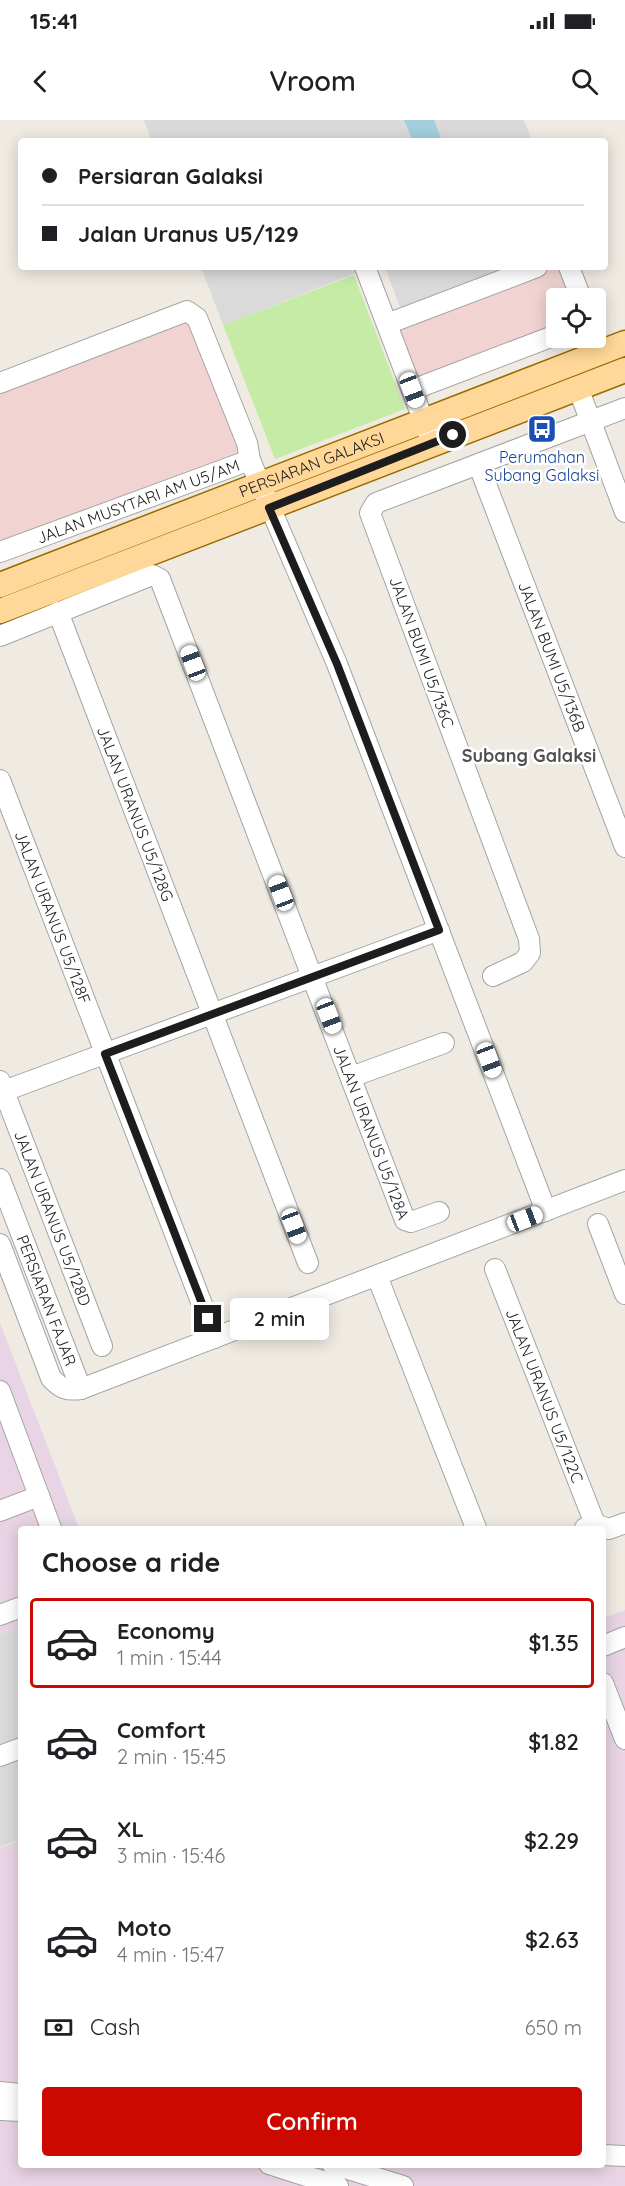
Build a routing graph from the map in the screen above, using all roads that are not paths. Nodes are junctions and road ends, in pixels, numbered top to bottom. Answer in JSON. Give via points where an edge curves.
{"nodes":[{"id":1,"x":365,"y":270,"type":"edge"},
{"id":2,"x":529,"y":270,"type":"edge"},
{"id":3,"x":571,"y":270,"type":"edge"},
{"id":4,"x":577,"y":288,"type":"edge"},
{"id":5,"x":387,"y":324,"type":"junction"},
{"id":6,"x":546,"y":339,"type":"edge"},
{"id":7,"x":625,"y":343,"type":"edge"},
{"id":8,"x":625,"y":370,"type":"edge"},
{"id":9,"x":0,"y":383,"type":"edge"},
{"id":10,"x":578,"y":388,"type":"junction"},
{"id":11,"x":412,"y":390,"type":"junction"},
{"id":12,"x":625,"y":408,"type":"edge"},
{"id":13,"x":424,"y":421,"type":"junction"},
{"id":14,"x":591,"y":422,"type":"junction"},
{"id":15,"x":432,"y":443,"type":"junction"},
{"id":16,"x":250,"y":460,"type":"junction"},
{"id":17,"x":479,"y":466,"type":"junction"},
{"id":18,"x":265,"y":497,"type":"junction"},
{"id":19,"x":625,"y":512,"type":"edge"},
{"id":20,"x":0,"y":552,"type":"edge"},
{"id":21,"x":0,"y":585,"type":"edge"},
{"id":22,"x":0,"y":610,"type":"edge"},
{"id":23,"x":58,"y":612,"type":"junction"},
{"id":24,"x":0,"y":636,"type":"edge"},
{"id":25,"x":0,"y":780,"type":"edge"},
{"id":26,"x":625,"y":846,"type":"edge"},
{"id":27,"x":439,"y":930,"type":"junction"},
{"id":28,"x":314,"y":976,"type":"junction"},
{"id":29,"x":493,"y":976,"type":"dead end"},
{"id":30,"x":212,"y":1014,"type":"junction"},
{"id":31,"x":444,"y":1043,"type":"dead end"},
{"id":32,"x":105,"y":1054,"type":"junction"},
{"id":33,"x":351,"y":1077,"type":"junction"},
{"id":34,"x":2,"y":1086,"type":"edge"},
{"id":35,"x":0,"y":1179,"type":"edge"},
{"id":36,"x":625,"y":1180,"type":"edge"},
{"id":37,"x":0,"y":1199,"type":"edge"},
{"id":38,"x":546,"y":1211,"type":"junction"},
{"id":39,"x":439,"y":1212,"type":"dead end"},
{"id":40,"x":598,"y":1224,"type":"dead end"},
{"id":41,"x":0,"y":1244,"type":"edge"},
{"id":42,"x":31,"y":1258,"type":"junction"},
{"id":43,"x":309,"y":1263,"type":"dead end"},
{"id":44,"x":495,"y":1269,"type":"dead end"},
{"id":45,"x":378,"y":1276,"type":"junction"},
{"id":46,"x":625,"y":1294,"type":"edge"},
{"id":47,"x":215,"y":1338,"type":"junction"},
{"id":48,"x":102,"y":1346,"type":"dead end"},
{"id":49,"x":81,"y":1389,"type":"junction"},
{"id":50,"x":0,"y":1391,"type":"edge"},
{"id":51,"x":39,"y":1496,"type":"junction"},
{"id":52,"x":0,"y":1510,"type":"edge"},
{"id":53,"x":625,"y":1523,"type":"edge"},
{"id":54,"x":50,"y":1526,"type":"edge"},
{"id":55,"x":475,"y":1526,"type":"edge"},
{"id":56,"x":588,"y":1526,"type":"edge"},
{"id":57,"x":606,"y":1529,"type":"edge"},
{"id":58,"x":18,"y":1608,"type":"edge"},
{"id":59,"x":0,"y":1615,"type":"edge"},
{"id":60,"x":625,"y":1637,"type":"edge"},
{"id":61,"x":606,"y":1645,"type":"edge"},
{"id":62,"x":606,"y":1691,"type":"edge"},
{"id":63,"x":625,"y":1739,"type":"edge"},
{"id":64,"x":18,"y":1749,"type":"edge"},
{"id":65,"x":0,"y":1756,"type":"edge"},
{"id":66,"x":0,"y":2092,"type":"edge"},
{"id":67,"x":18,"y":2094,"type":"edge"},
{"id":68,"x":0,"y":2110,"type":"edge"},
{"id":69,"x":18,"y":2110,"type":"edge"},
{"id":70,"x":606,"y":2155,"type":"edge"},
{"id":71,"x":625,"y":2156,"type":"edge"},
{"id":72,"x":281,"y":2168,"type":"edge"},
{"id":73,"x":345,"y":2168,"type":"edge"},
{"id":74,"x":338,"y":2186,"type":"edge"},
{"id":75,"x":403,"y":2186,"type":"edge"}],
"edges":[{"from":1,"to":5,"type":"street"},
{"from":2,"to":5,"type":"street"},
{"from":3,"to":4,"type":"street"},
{"from":5,"to":11,"type":"street"},
{"from":6,"to":11,"type":"street"},
{"from":7,"to":13,"type":"main road","name":"PERSIARAN GALAKSI"},
{"from":8,"to":10,"type":"main road","name":"PERSIARAN GALAKSI"},
{"from":9,"to":16,"type":"street","via":[[187,311],[197,318],[247,443]]},
{"from":10,"to":14,"type":"street"},
{"from":10,"to":15,"type":"main road","name":"PERSIARAN GALAKSI"},
{"from":11,"to":13,"type":"street"},
{"from":12,"to":14,"type":"street"},
{"from":13,"to":15,"type":"street"},
{"from":13,"to":18,"type":"main road","name":"PERSIARAN GALAKSI"},
{"from":14,"to":17,"type":"street"},
{"from":14,"to":19,"type":"street"},
{"from":15,"to":18,"type":"main road","name":"PERSIARAN GALAKSI"},
{"from":16,"to":18,"type":"street","name":"JALAN MUSYTARI AM U5/AM"},
{"from":16,"to":20,"type":"street","name":"JALAN MUSYTARI AM U5/AM"},
{"from":17,"to":26,"type":"street","name":"JALAN BUMI U5/136B"},
{"from":17,"to":29,"type":"street","name":"JALAN BUMI U5/136C","via":[[376,503],[370,513],[529,939],[530,953],[523,962]]},
{"from":18,"to":21,"type":"main road","name":"PERSIARAN GALAKSI"},
{"from":18,"to":22,"type":"main road","name":"PERSIARAN GALAKSI"},
{"from":18,"to":27,"type":"street","name":"JALAN MUSYTARI AM U5/AM","via":[[337,664]]},
{"from":23,"to":24,"type":"street"},
{"from":23,"to":28,"type":"street","name":"JALAN URANUS U5/128A","via":[[152,575],[160,579]]},
{"from":23,"to":30,"type":"street","name":"JALAN URANUS U5/128G"},
{"from":25,"to":32,"type":"street","name":"JALAN URANUS U5/128F"},
{"from":27,"to":28,"type":"street"},
{"from":27,"to":38,"type":"street","name":"JALAN MUSYTARI AM U5/AM"},
{"from":28,"to":30,"type":"street"},
{"from":28,"to":33,"type":"street","name":"JALAN URANUS U5/128A"},
{"from":30,"to":32,"type":"street"},
{"from":30,"to":43,"type":"street","name":"JALAN URANUS U5/128G"},
{"from":31,"to":33,"type":"street"},
{"from":32,"to":34,"type":"street"},
{"from":32,"to":47,"type":"street","name":"JALAN URANUS U5/128F"},
{"from":33,"to":39,"type":"street","name":"JALAN URANUS U5/128A","via":[[405,1220],[411,1222]]},
{"from":34,"to":48,"type":"street","name":"JALAN URANUS U5/128D"},
{"from":35,"to":42,"type":"street","name":"PERSIARAN FAJAR"},
{"from":36,"to":38,"type":"street"},
{"from":37,"to":42,"type":"street"},
{"from":38,"to":45,"type":"street"},
{"from":40,"to":46,"type":"street"},
{"from":41,"to":49,"type":"street","name":"PERSIARAN FAJAR","via":[[51,1378],[68,1391]]},
{"from":42,"to":49,"type":"street","name":"PERSIARAN FAJAR"},
{"from":44,"to":56,"type":"street","name":"JALAN URANUS U5/122C"},
{"from":45,"to":47,"type":"street"},
{"from":45,"to":55,"type":"street"},
{"from":47,"to":49,"type":"street"},
{"from":50,"to":51,"type":"street"},
{"from":51,"to":52,"type":"street"},
{"from":51,"to":54,"type":"street"},
{"from":53,"to":57,"type":"street"},
{"from":58,"to":59,"type":"street"},
{"from":60,"to":61,"type":"street"},
{"from":62,"to":63,"type":"street"},
{"from":64,"to":65,"type":"street"},
{"from":66,"to":67,"type":"street"},
{"from":68,"to":69,"type":"street"},
{"from":70,"to":71,"type":"street"},
{"from":72,"to":74,"type":"street"},
{"from":73,"to":75,"type":"street"}]}
